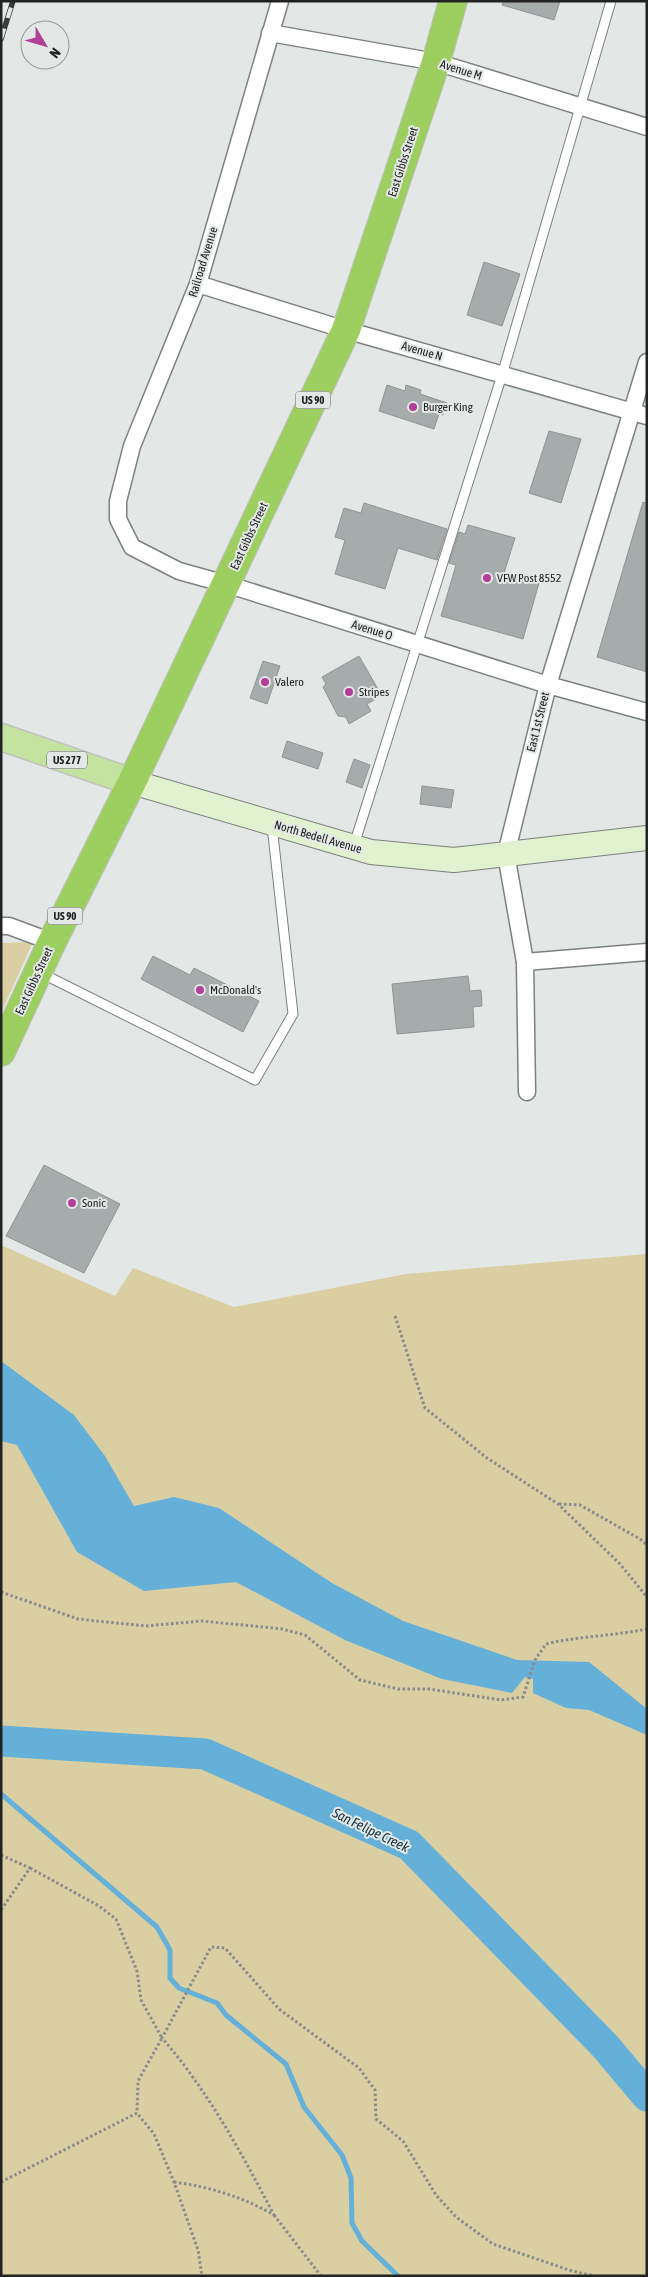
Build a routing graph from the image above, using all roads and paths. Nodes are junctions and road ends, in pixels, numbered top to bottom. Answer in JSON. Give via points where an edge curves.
{"nodes":[{"id":1,"x":280,"y":1,"type":"edge"},
{"id":2,"x":453,"y":1,"type":"edge"},
{"id":3,"x":611,"y":1,"type":"edge"},
{"id":4,"x":270,"y":32,"type":"junction"},
{"id":5,"x":436,"y":62,"type":"junction"},
{"id":6,"x":580,"y":106,"type":"junction"},
{"id":7,"x":647,"y":127,"type":"edge"},
{"id":8,"x":198,"y":284,"type":"junction"},
{"id":9,"x":346,"y":330,"type":"junction"},
{"id":10,"x":647,"y":362,"type":"edge"},
{"id":11,"x":502,"y":375,"type":"junction"},
{"id":12,"x":639,"y":414,"type":"edge"},
{"id":13,"x":118,"y":519,"type":"joint"},
{"id":14,"x":226,"y":584,"type":"junction"},
{"id":15,"x":417,"y":644,"type":"junction"},
{"id":16,"x":548,"y":685,"type":"junction"},
{"id":17,"x":647,"y":712,"type":"edge"},
{"id":18,"x":1,"y":737,"type":"edge"},
{"id":19,"x":132,"y":782,"type":"junction"},
{"id":20,"x":271,"y":823,"type":"junction"},
{"id":21,"x":647,"y":838,"type":"edge"},
{"id":22,"x":353,"y":847,"type":"junction"},
{"id":23,"x":506,"y":854,"type":"junction"},
{"id":24,"x":1,"y":926,"type":"edge"},
{"id":25,"x":52,"y":942,"type":"junction"},
{"id":26,"x":647,"y":952,"type":"edge"},
{"id":27,"x":524,"y":962,"type":"junction"},
{"id":28,"x":39,"y":972,"type":"junction"},
{"id":29,"x":1,"y":1052,"type":"edge"},
{"id":30,"x":527,"y":1092,"type":"dead end"},
{"id":31,"x":395,"y":1316,"type":"dead end"},
{"id":32,"x":558,"y":1504,"type":"junction"},
{"id":33,"x":647,"y":1545,"type":"edge"},
{"id":34,"x":1,"y":1592,"type":"edge"},
{"id":35,"x":647,"y":1597,"type":"edge"},
{"id":36,"x":647,"y":1629,"type":"edge"},
{"id":37,"x":1,"y":1855,"type":"edge"},
{"id":38,"x":30,"y":1868,"type":"junction"},
{"id":39,"x":1,"y":1910,"type":"edge"},
{"id":40,"x":162,"y":2038,"type":"junction"},
{"id":41,"x":137,"y":2113,"type":"junction"},
{"id":42,"x":1,"y":2182,"type":"edge"},
{"id":43,"x":174,"y":2182,"type":"junction"},
{"id":44,"x":274,"y":2215,"type":"junction"},
{"id":45,"x":202,"y":2276,"type":"edge"},
{"id":46,"x":321,"y":2276,"type":"edge"},
{"id":47,"x":594,"y":2276,"type":"edge"}],
"edges":[{"from":1,"to":4,"type":"street","name":"Railroad Avenue"},
{"from":2,"to":5,"type":"highway","name":"East Gibbs Street","number":"US 90"},
{"from":3,"to":6,"type":"lane"},
{"from":4,"to":5,"type":"street","name":"Avenue M"},
{"from":4,"to":8,"type":"street","name":"Railroad Avenue"},
{"from":5,"to":6,"type":"street","name":"Avenue M"},
{"from":5,"to":9,"type":"highway","name":"East Gibbs Street","number":"US 90"},
{"from":6,"to":7,"type":"street","name":"Avenue M"},
{"from":6,"to":11,"type":"lane"},
{"from":8,"to":9,"type":"street","name":"Avenue N"},
{"from":8,"to":13,"type":"street","name":"Railroad Avenue","via":[[132,446],[122,481]]},
{"from":9,"to":11,"type":"street","name":"Avenue N"},
{"from":9,"to":14,"type":"highway","name":"East Gibbs Street","number":"US 90"},
{"from":10,"to":12,"type":"street","name":"East 1st Street"},
{"from":11,"to":12,"type":"street","name":"Avenue N"},
{"from":11,"to":15,"type":"lane"},
{"from":12,"to":16,"type":"street","name":"East 1st Street"},
{"from":13,"to":14,"type":"street","name":"Avenue O","via":[[132,547],[179,571]]},
{"from":14,"to":15,"type":"street","name":"Avenue O"},
{"from":14,"to":19,"type":"highway","name":"East Gibbs Street","number":"US 90"},
{"from":15,"to":16,"type":"street","name":"Avenue O"},
{"from":15,"to":22,"type":"lane"},
{"from":16,"to":17,"type":"street","name":"Avenue O"},
{"from":16,"to":23,"type":"street","name":"East 1st Street"},
{"from":18,"to":19,"type":"main road","name":"North Bedell Avenue","number":"US 277"},
{"from":19,"to":20,"type":"main road","name":"North Bedell Avenue"},
{"from":19,"to":25,"type":"highway","name":"East Gibbs Street","number":"US 90"},
{"from":20,"to":22,"type":"main road","name":"North Bedell Avenue"},
{"from":20,"to":28,"type":"lane","via":[[293,1014],[255,1080]]},
{"from":21,"to":23,"type":"main road","name":"North Bedell Avenue"},
{"from":22,"to":23,"type":"main road","name":"North Bedell Avenue","via":[[371,852],[454,860]]},
{"from":23,"to":27,"type":"street","name":"East 1st Street"},
{"from":24,"to":25,"type":"street"},
{"from":25,"to":28,"type":"highway","name":"East Gibbs Street","number":"US 90"},
{"from":26,"to":27,"type":"street"},
{"from":27,"to":30,"type":"street","name":"East 1st Street"},
{"from":28,"to":29,"type":"highway","name":"East Gibbs Street","number":"US 90"},
{"from":31,"to":32,"type":"path","via":[[425,1408],[487,1458]]},
{"from":32,"to":33,"type":"path","via":[[580,1505]]},
{"from":32,"to":35,"type":"path","via":[[620,1564]]},
{"from":34,"to":36,"type":"path","via":[[78,1619],[145,1626],[202,1620],[282,1629],[305,1635],[360,1680],[398,1689],[436,1690],[501,1700],[523,1697],[535,1660],[546,1644]]},
{"from":37,"to":38,"type":"path"},
{"from":38,"to":39,"type":"path"},
{"from":38,"to":40,"type":"path","via":[[99,1906],[116,1919],[137,1971],[141,2000]]},
{"from":40,"to":41,"type":"path","via":[[138,2081]]},
{"from":40,"to":44,"type":"path","via":[[186,2065],[223,2120]]},
{"from":40,"to":47,"type":"path","via":[[211,1947],[225,1948],[279,2009],[359,2068],[374,2090],[376,2119],[403,2141],[436,2195],[456,2217],[493,2244]]},
{"from":41,"to":42,"type":"path"},
{"from":41,"to":43,"type":"path","via":[[154,2134]]},
{"from":43,"to":44,"type":"path","via":[[206,2187],[253,2203]]},
{"from":43,"to":45,"type":"path","via":[[196,2242]]},
{"from":44,"to":46,"type":"path"}]}
